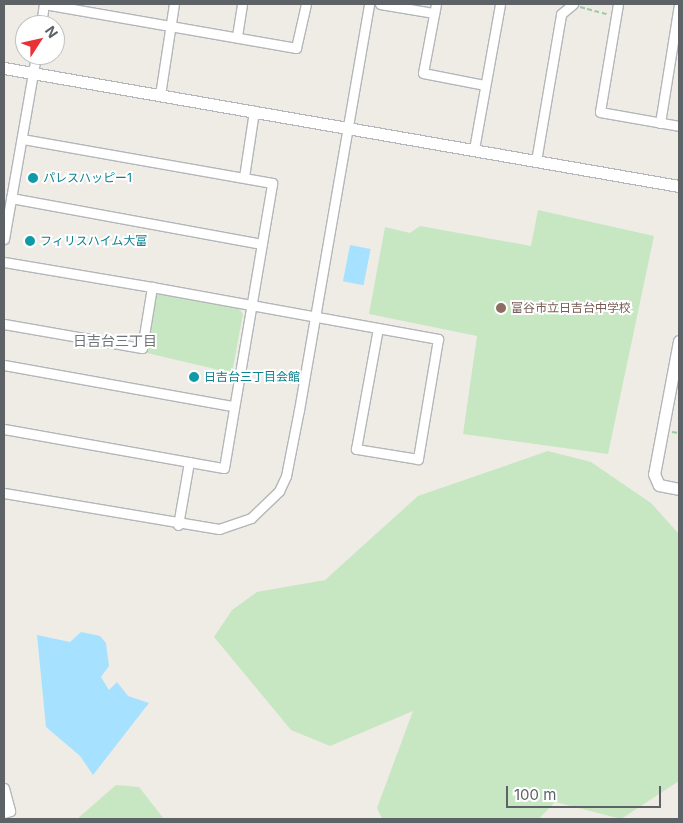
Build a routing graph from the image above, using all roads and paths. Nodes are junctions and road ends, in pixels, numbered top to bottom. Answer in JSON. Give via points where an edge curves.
{"nodes":[{"id":1,"x":44,"y":4,"type":"edge"},
{"id":2,"x":174,"y":4,"type":"edge"},
{"id":3,"x":242,"y":4,"type":"edge"},
{"id":4,"x":306,"y":4,"type":"edge"},
{"id":5,"x":369,"y":4,"type":"edge"},
{"id":6,"x":380,"y":4,"type":"edge"},
{"id":7,"x":500,"y":4,"type":"edge"},
{"id":8,"x":618,"y":4,"type":"edge"},
{"id":9,"x":573,"y":5,"type":"edge"},
{"id":10,"x":679,"y":5,"type":"edge"},
{"id":11,"x":435,"y":8,"type":"edge"},
{"id":12,"x":601,"y":13,"type":"dead end"},
{"id":13,"x":170,"y":25,"type":"junction"},
{"id":14,"x":237,"y":36,"type":"junction"},
{"id":15,"x":34,"y":65,"type":"edge"},
{"id":16,"x":4,"y":68,"type":"edge"},
{"id":17,"x":33,"y":72,"type":"junction"},
{"id":18,"x":484,"y":85,"type":"junction"},
{"id":19,"x":160,"y":95,"type":"junction"},
{"id":20,"x":254,"y":111,"type":"junction"},
{"id":21,"x":660,"y":123,"type":"junction"},
{"id":22,"x":679,"y":126,"type":"edge"},
{"id":23,"x":348,"y":127,"type":"junction"},
{"id":24,"x":22,"y":139,"type":"junction"},
{"id":25,"x":474,"y":149,"type":"junction"},
{"id":26,"x":536,"y":162,"type":"junction"},
{"id":27,"x":244,"y":178,"type":"junction"},
{"id":28,"x":679,"y":186,"type":"edge"},
{"id":29,"x":11,"y":198,"type":"junction"},
{"id":30,"x":4,"y":239,"type":"edge"},
{"id":31,"x":262,"y":244,"type":"junction"},
{"id":32,"x":4,"y":262,"type":"edge"},
{"id":33,"x":152,"y":287,"type":"junction"},
{"id":34,"x":251,"y":305,"type":"junction"},
{"id":35,"x":315,"y":316,"type":"junction"},
{"id":36,"x":4,"y":324,"type":"edge"},
{"id":37,"x":378,"y":328,"type":"junction"},
{"id":38,"x":679,"y":341,"type":"edge"},
{"id":39,"x":4,"y":364,"type":"edge"},
{"id":40,"x":233,"y":406,"type":"junction"},
{"id":41,"x":4,"y":429,"type":"edge"},
{"id":42,"x":189,"y":462,"type":"junction"},
{"id":43,"x":679,"y":489,"type":"edge"},
{"id":44,"x":4,"y":493,"type":"edge"},
{"id":45,"x":178,"y":525,"type":"junction"},
{"id":46,"x":4,"y":788,"type":"edge"},
{"id":47,"x":4,"y":813,"type":"edge"}],
"edges":[{"from":1,"to":13,"type":"street"},
{"from":2,"to":13,"type":"street"},
{"from":3,"to":14,"type":"street"},
{"from":4,"to":14,"type":"street","via":[[296,48]]},
{"from":5,"to":23,"type":"street"},
{"from":6,"to":11,"type":"street"},
{"from":7,"to":18,"type":"street"},
{"from":8,"to":21,"type":"street","via":[[600,112]]},
{"from":9,"to":12,"type":"path"},
{"from":9,"to":26,"type":"street","via":[[561,14]]},
{"from":10,"to":21,"type":"street"},
{"from":11,"to":18,"type":"street","via":[[423,73]]},
{"from":13,"to":14,"type":"street"},
{"from":13,"to":19,"type":"street"},
{"from":15,"to":17,"type":"street"},
{"from":16,"to":17,"type":"street"},
{"from":17,"to":19,"type":"street"},
{"from":17,"to":24,"type":"street"},
{"from":18,"to":25,"type":"street"},
{"from":19,"to":20,"type":"street"},
{"from":20,"to":23,"type":"street"},
{"from":20,"to":27,"type":"street"},
{"from":21,"to":22,"type":"street"},
{"from":23,"to":25,"type":"street"},
{"from":23,"to":35,"type":"street"},
{"from":24,"to":27,"type":"street"},
{"from":24,"to":29,"type":"street"},
{"from":25,"to":26,"type":"street"},
{"from":26,"to":28,"type":"street"},
{"from":27,"to":31,"type":"street","via":[[272,183]]},
{"from":29,"to":30,"type":"street"},
{"from":29,"to":31,"type":"street"},
{"from":31,"to":34,"type":"street"},
{"from":32,"to":33,"type":"street"},
{"from":33,"to":34,"type":"street"},
{"from":33,"to":36,"type":"street","via":[[142,348]]},
{"from":34,"to":35,"type":"street"},
{"from":34,"to":40,"type":"street"},
{"from":35,"to":37,"type":"street"},
{"from":35,"to":45,"type":"street","via":[[286,476],[279,491],[237,525],[219,530]]},
{"from":37,"to":37,"type":"street","via":[[356,449],[418,460],[438,339]]},
{"from":38,"to":43,"type":"street","via":[[654,474],[659,485]]},
{"from":39,"to":40,"type":"street"},
{"from":40,"to":42,"type":"street","via":[[224,468]]},
{"from":41,"to":42,"type":"street"},
{"from":42,"to":45,"type":"street"},
{"from":44,"to":45,"type":"street"},
{"from":46,"to":47,"type":"street","via":[[10,811]]}]}
